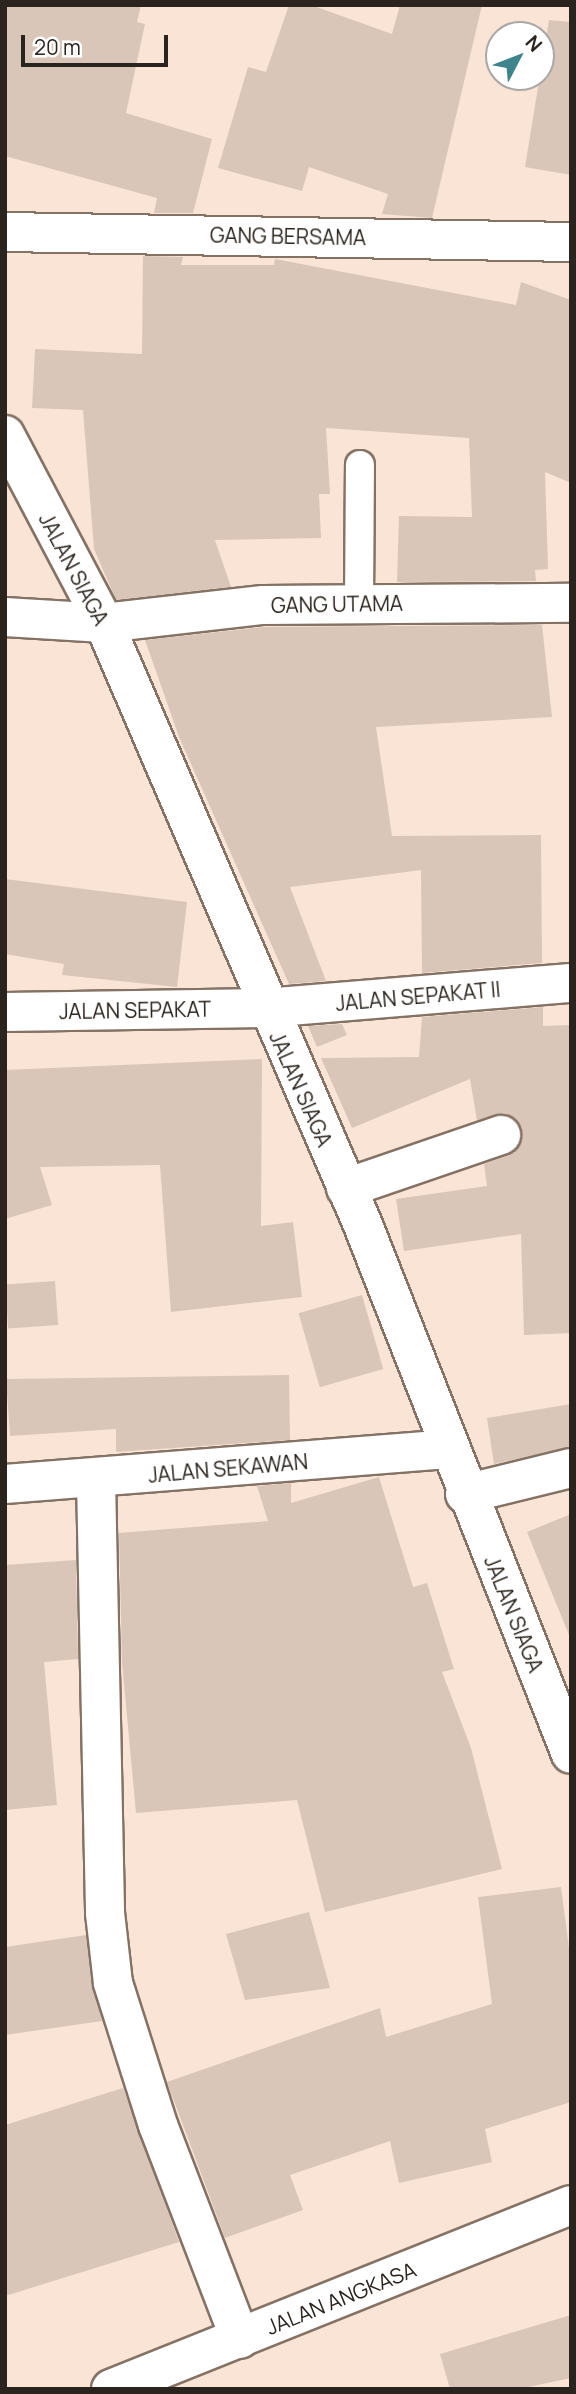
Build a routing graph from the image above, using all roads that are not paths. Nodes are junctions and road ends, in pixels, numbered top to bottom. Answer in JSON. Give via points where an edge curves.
{"nodes":[{"id":1,"x":5,"y":232,"type":"edge"},
{"id":2,"x":571,"y":243,"type":"edge"},
{"id":3,"x":5,"y":435,"type":"edge"},
{"id":4,"x":360,"y":465,"type":"dead end"},
{"id":5,"x":571,"y":603,"type":"edge"},
{"id":6,"x":359,"y":604,"type":"junction"},
{"id":7,"x":5,"y":617,"type":"edge"},
{"id":8,"x":104,"y":623,"type":"junction"},
{"id":9,"x":571,"y":983,"type":"edge"},
{"id":10,"x":265,"y":1009,"type":"junction"},
{"id":11,"x":5,"y":1012,"type":"edge"},
{"id":12,"x":501,"y":1135,"type":"dead end"},
{"id":13,"x":346,"y":1188,"type":"junction"},
{"id":14,"x":451,"y":1449,"type":"junction"},
{"id":15,"x":571,"y":1468,"type":"edge"},
{"id":16,"x":96,"y":1480,"type":"junction"},
{"id":17,"x":5,"y":1484,"type":"edge"},
{"id":18,"x":465,"y":1494,"type":"junction"},
{"id":19,"x":571,"y":1754,"type":"edge"},
{"id":20,"x":571,"y":2206,"type":"edge"},
{"id":21,"x":240,"y":2339,"type":"junction"},
{"id":22,"x":111,"y":2389,"type":"edge"}],
"edges":[{"from":1,"to":2,"type":"street","name":"GANG BERSAMA"},
{"from":3,"to":8,"type":"street","name":"JALAN SIAGA"},
{"from":4,"to":6,"type":"lane"},
{"from":5,"to":6,"type":"street","name":"GANG UTAMA"},
{"from":6,"to":8,"type":"street","name":"GANG UTAMA","via":[[262,605]]},
{"from":7,"to":8,"type":"street","name":"GANG UTAMA"},
{"from":8,"to":10,"type":"street","name":"JALAN SIAGA"},
{"from":9,"to":10,"type":"street","name":"JALAN SEPAKAT II"},
{"from":10,"to":11,"type":"street","name":"JALAN SEPAKAT"},
{"from":10,"to":13,"type":"street","name":"JALAN SIAGA"},
{"from":12,"to":13,"type":"street"},
{"from":13,"to":14,"type":"street","name":"JALAN SIAGA"},
{"from":14,"to":16,"type":"street","name":"JALAN SEKAWAN"},
{"from":14,"to":18,"type":"street","name":"JALAN SIAGA"},
{"from":15,"to":18,"type":"street"},
{"from":16,"to":17,"type":"street","name":"JALAN SEKAWAN"},
{"from":16,"to":21,"type":"street","via":[[105,1913],[113,1983],[158,2125]]},
{"from":18,"to":19,"type":"street","name":"JALAN SIAGA"},
{"from":20,"to":21,"type":"street","name":"JALAN ANGKASA"},
{"from":21,"to":22,"type":"street","name":"JALAN ANGKASA"}]}
